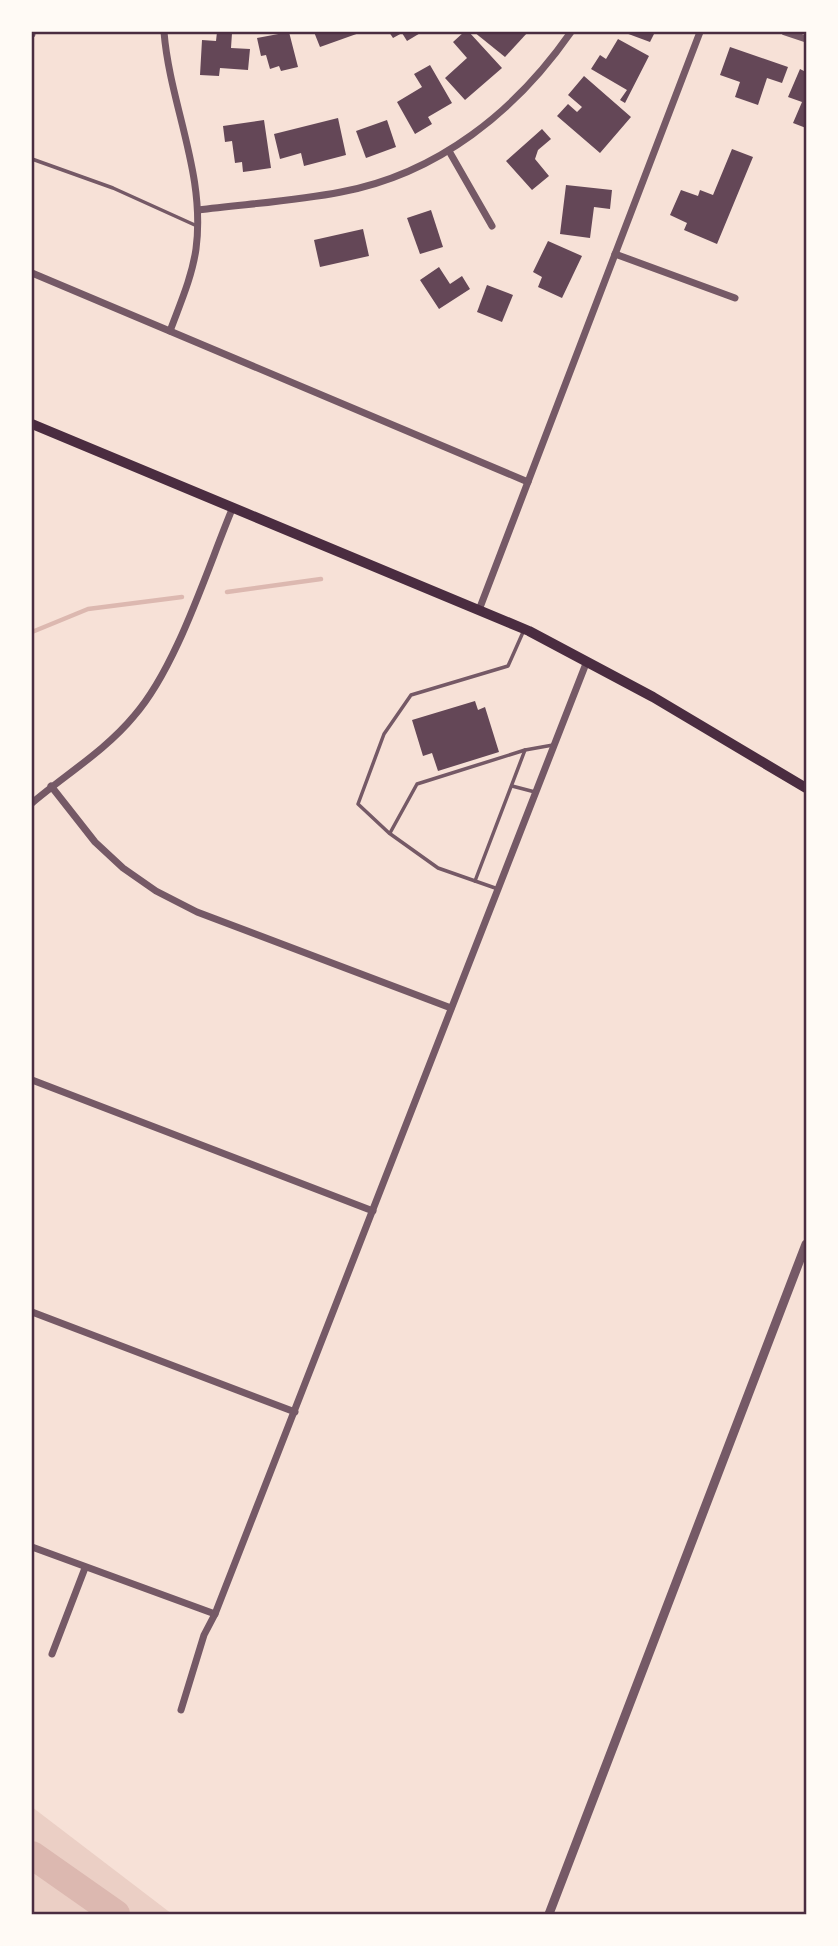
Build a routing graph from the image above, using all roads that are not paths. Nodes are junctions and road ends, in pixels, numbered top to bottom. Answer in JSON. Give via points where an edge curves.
{"nodes":[{"id":1,"x":164,"y":32,"type":"edge"},
{"id":2,"x":571,"y":32,"type":"edge"},
{"id":3,"x":700,"y":32,"type":"edge"},
{"id":4,"x":785,"y":32,"type":"edge"},
{"id":5,"x":807,"y":39,"type":"edge"},
{"id":6,"x":449,"y":151,"type":"junction"},
{"id":7,"x":32,"y":159,"type":"edge"},
{"id":8,"x":198,"y":210,"type":"junction"},
{"id":9,"x":492,"y":226,"type":"dead end"},
{"id":10,"x":198,"y":227,"type":"junction"},
{"id":11,"x":615,"y":254,"type":"junction"},
{"id":12,"x":32,"y":273,"type":"edge"},
{"id":13,"x":735,"y":298,"type":"dead end"},
{"id":14,"x":170,"y":331,"type":"junction"},
{"id":15,"x":32,"y":424,"type":"edge"},
{"id":16,"x":528,"y":482,"type":"junction"},
{"id":17,"x":233,"y":507,"type":"junction"},
{"id":18,"x":480,"y":610,"type":"junction"},
{"id":19,"x":524,"y":629,"type":"junction"},
{"id":20,"x":587,"y":661,"type":"junction"},
{"id":21,"x":553,"y":745,"type":"junction"},
{"id":22,"x":525,"y":750,"type":"junction"},
{"id":23,"x":51,"y":786,"type":"junction"},
{"id":24,"x":512,"y":786,"type":"junction"},
{"id":25,"x":807,"y":788,"type":"edge"},
{"id":26,"x":535,"y":792,"type":"junction"},
{"id":27,"x":32,"y":803,"type":"edge"},
{"id":28,"x":389,"y":833,"type":"junction"},
{"id":29,"x":475,"y":881,"type":"junction"},
{"id":30,"x":498,"y":889,"type":"junction"},
{"id":31,"x":451,"y":1008,"type":"junction"},
{"id":32,"x":32,"y":1080,"type":"edge"},
{"id":33,"x":373,"y":1211,"type":"junction"},
{"id":34,"x":807,"y":1244,"type":"edge"},
{"id":35,"x":32,"y":1312,"type":"edge"},
{"id":36,"x":295,"y":1412,"type":"junction"},
{"id":37,"x":32,"y":1548,"type":"edge"},
{"id":38,"x":85,"y":1567,"type":"junction"},
{"id":39,"x":215,"y":1614,"type":"junction"},
{"id":40,"x":52,"y":1654,"type":"dead end"},
{"id":41,"x":181,"y":1710,"type":"dead end"},
{"id":42,"x":549,"y":1914,"type":"edge"}],
"edges":[{"from":1,"to":8,"type":"street","via":[[174,96],[191,154]]},
{"from":2,"to":6,"type":"street","via":[[529,86],[480,131]]},
{"from":3,"to":11,"type":"street"},
{"from":4,"to":5,"type":"street"},
{"from":6,"to":8,"type":"street","via":[[393,177],[342,192]]},
{"from":6,"to":9,"type":"street"},
{"from":7,"to":10,"type":"lane","via":[[113,188]]},
{"from":8,"to":10,"type":"street"},
{"from":10,"to":14,"type":"street","via":[[191,275]]},
{"from":11,"to":13,"type":"street"},
{"from":11,"to":16,"type":"street"},
{"from":12,"to":14,"type":"street"},
{"from":14,"to":16,"type":"street"},
{"from":15,"to":17,"type":"main road"},
{"from":16,"to":18,"type":"street"},
{"from":17,"to":18,"type":"main road"},
{"from":17,"to":23,"type":"street","via":[[166,667],[148,699],[119,733]]},
{"from":18,"to":19,"type":"main road"},
{"from":19,"to":20,"type":"main road"},
{"from":19,"to":28,"type":"lane","via":[[508,666],[411,695],[384,734],[359,804]]},
{"from":20,"to":21,"type":"street"},
{"from":20,"to":25,"type":"main road"},
{"from":21,"to":22,"type":"lane"},
{"from":21,"to":26,"type":"street"},
{"from":22,"to":24,"type":"lane"},
{"from":22,"to":28,"type":"lane","via":[[417,784]]},
{"from":23,"to":27,"type":"street"},
{"from":23,"to":31,"type":"street","via":[[96,842],[156,891],[197,912]]},
{"from":24,"to":26,"type":"lane"},
{"from":24,"to":29,"type":"lane"},
{"from":26,"to":30,"type":"street"},
{"from":28,"to":29,"type":"lane","via":[[438,868]]},
{"from":29,"to":30,"type":"lane"},
{"from":30,"to":31,"type":"street"},
{"from":31,"to":33,"type":"street"},
{"from":32,"to":33,"type":"street"},
{"from":33,"to":36,"type":"street"},
{"from":34,"to":42,"type":"street"},
{"from":35,"to":36,"type":"street"},
{"from":36,"to":39,"type":"street"},
{"from":37,"to":38,"type":"street"},
{"from":38,"to":39,"type":"street"},
{"from":38,"to":40,"type":"street"},
{"from":39,"to":41,"type":"street"}]}
